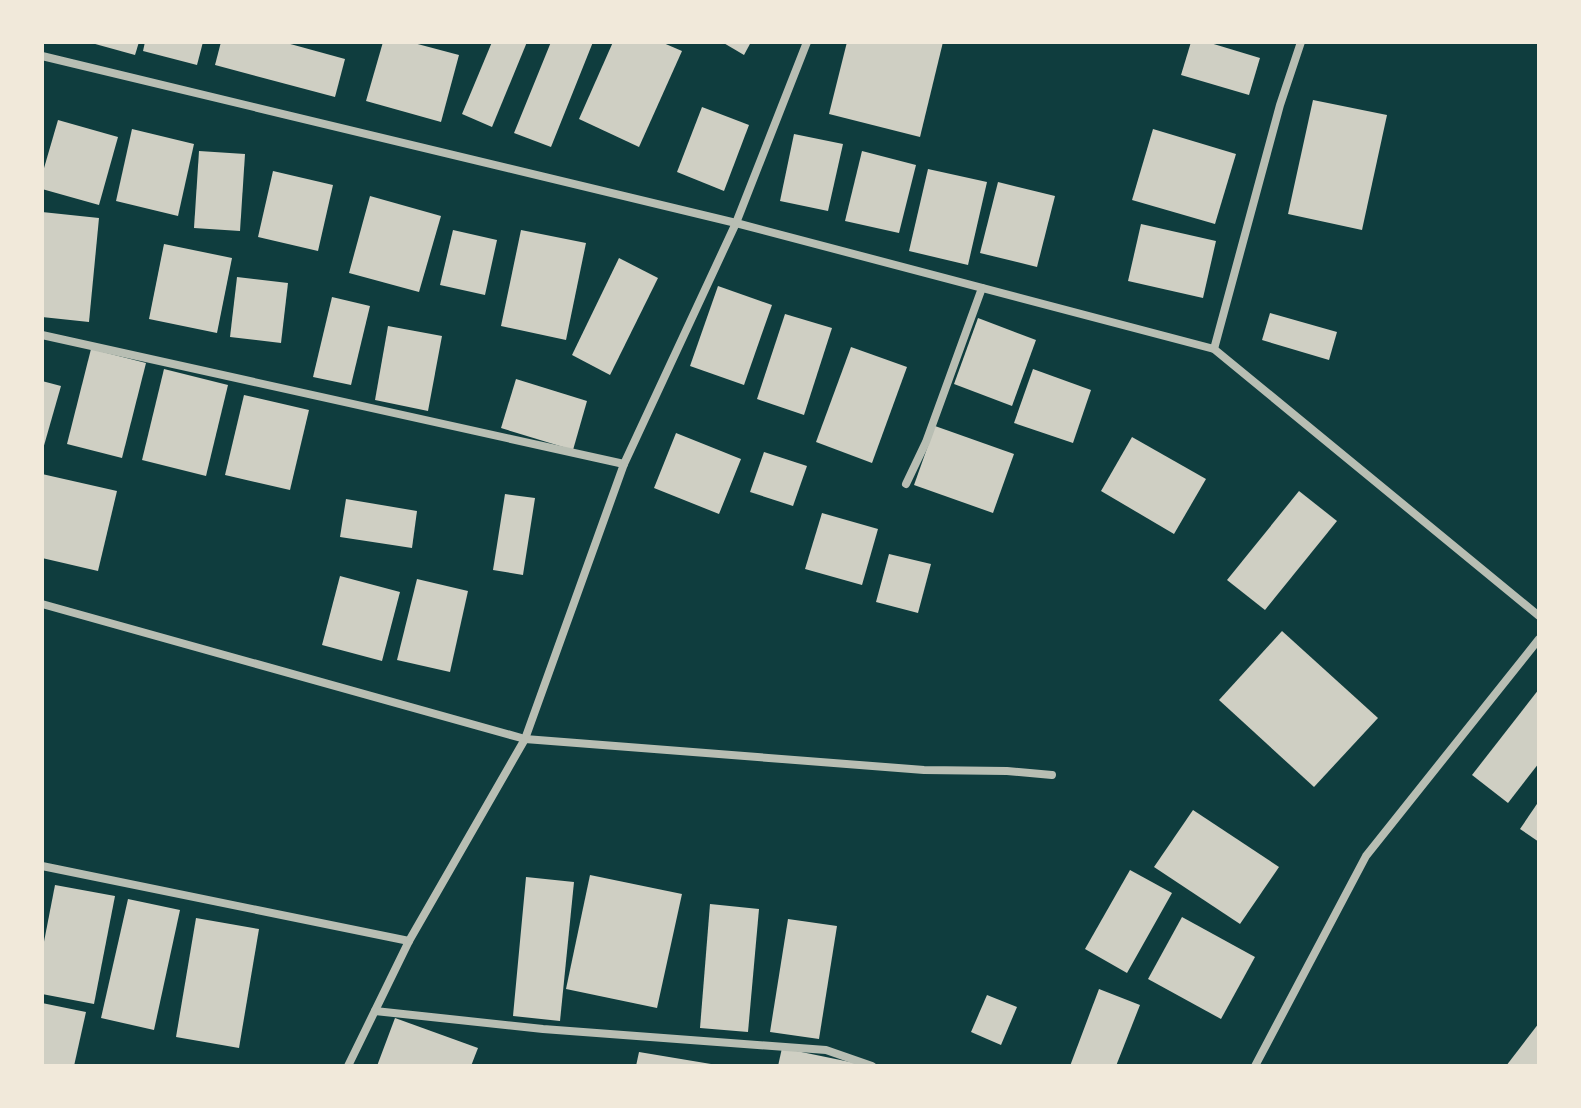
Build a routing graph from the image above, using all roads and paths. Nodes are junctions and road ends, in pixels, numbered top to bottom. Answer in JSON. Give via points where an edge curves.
{"nodes":[{"id":1,"x":807,"y":42,"type":"edge"},
{"id":2,"x":1301,"y":42,"type":"edge"},
{"id":3,"x":42,"y":56,"type":"edge"},
{"id":4,"x":736,"y":223,"type":"junction"},
{"id":5,"x":982,"y":288,"type":"junction"},
{"id":6,"x":42,"y":335,"type":"edge"},
{"id":7,"x":1214,"y":349,"type":"junction"},
{"id":8,"x":624,"y":464,"type":"junction"},
{"id":9,"x":906,"y":484,"type":"dead end"},
{"id":10,"x":42,"y":604,"type":"edge"},
{"id":11,"x":1539,"y":616,"type":"edge"},
{"id":12,"x":1539,"y":639,"type":"edge"},
{"id":13,"x":525,"y":739,"type":"junction"},
{"id":14,"x":1052,"y":775,"type":"dead end"},
{"id":15,"x":42,"y":866,"type":"edge"},
{"id":16,"x":409,"y":941,"type":"junction"},
{"id":17,"x":375,"y":1011,"type":"junction"},
{"id":18,"x":348,"y":1066,"type":"edge"},
{"id":19,"x":872,"y":1066,"type":"edge"},
{"id":20,"x":1255,"y":1066,"type":"edge"}],
"edges":[{"from":1,"to":4,"type":"street"},
{"from":2,"to":7,"type":"street"},
{"from":3,"to":4,"type":"street"},
{"from":4,"to":5,"type":"street"},
{"from":4,"to":8,"type":"street"},
{"from":5,"to":7,"type":"street"},
{"from":5,"to":9,"type":"street"},
{"from":6,"to":8,"type":"street"},
{"from":7,"to":11,"type":"street"},
{"from":8,"to":13,"type":"street"},
{"from":10,"to":13,"type":"street"},
{"from":12,"to":20,"type":"street","via":[[1366,856]]},
{"from":13,"to":14,"type":"street"},
{"from":13,"to":16,"type":"street"},
{"from":15,"to":16,"type":"street"},
{"from":16,"to":17,"type":"street"},
{"from":17,"to":18,"type":"street"},
{"from":17,"to":19,"type":"street","via":[[826,1050]]}]}
